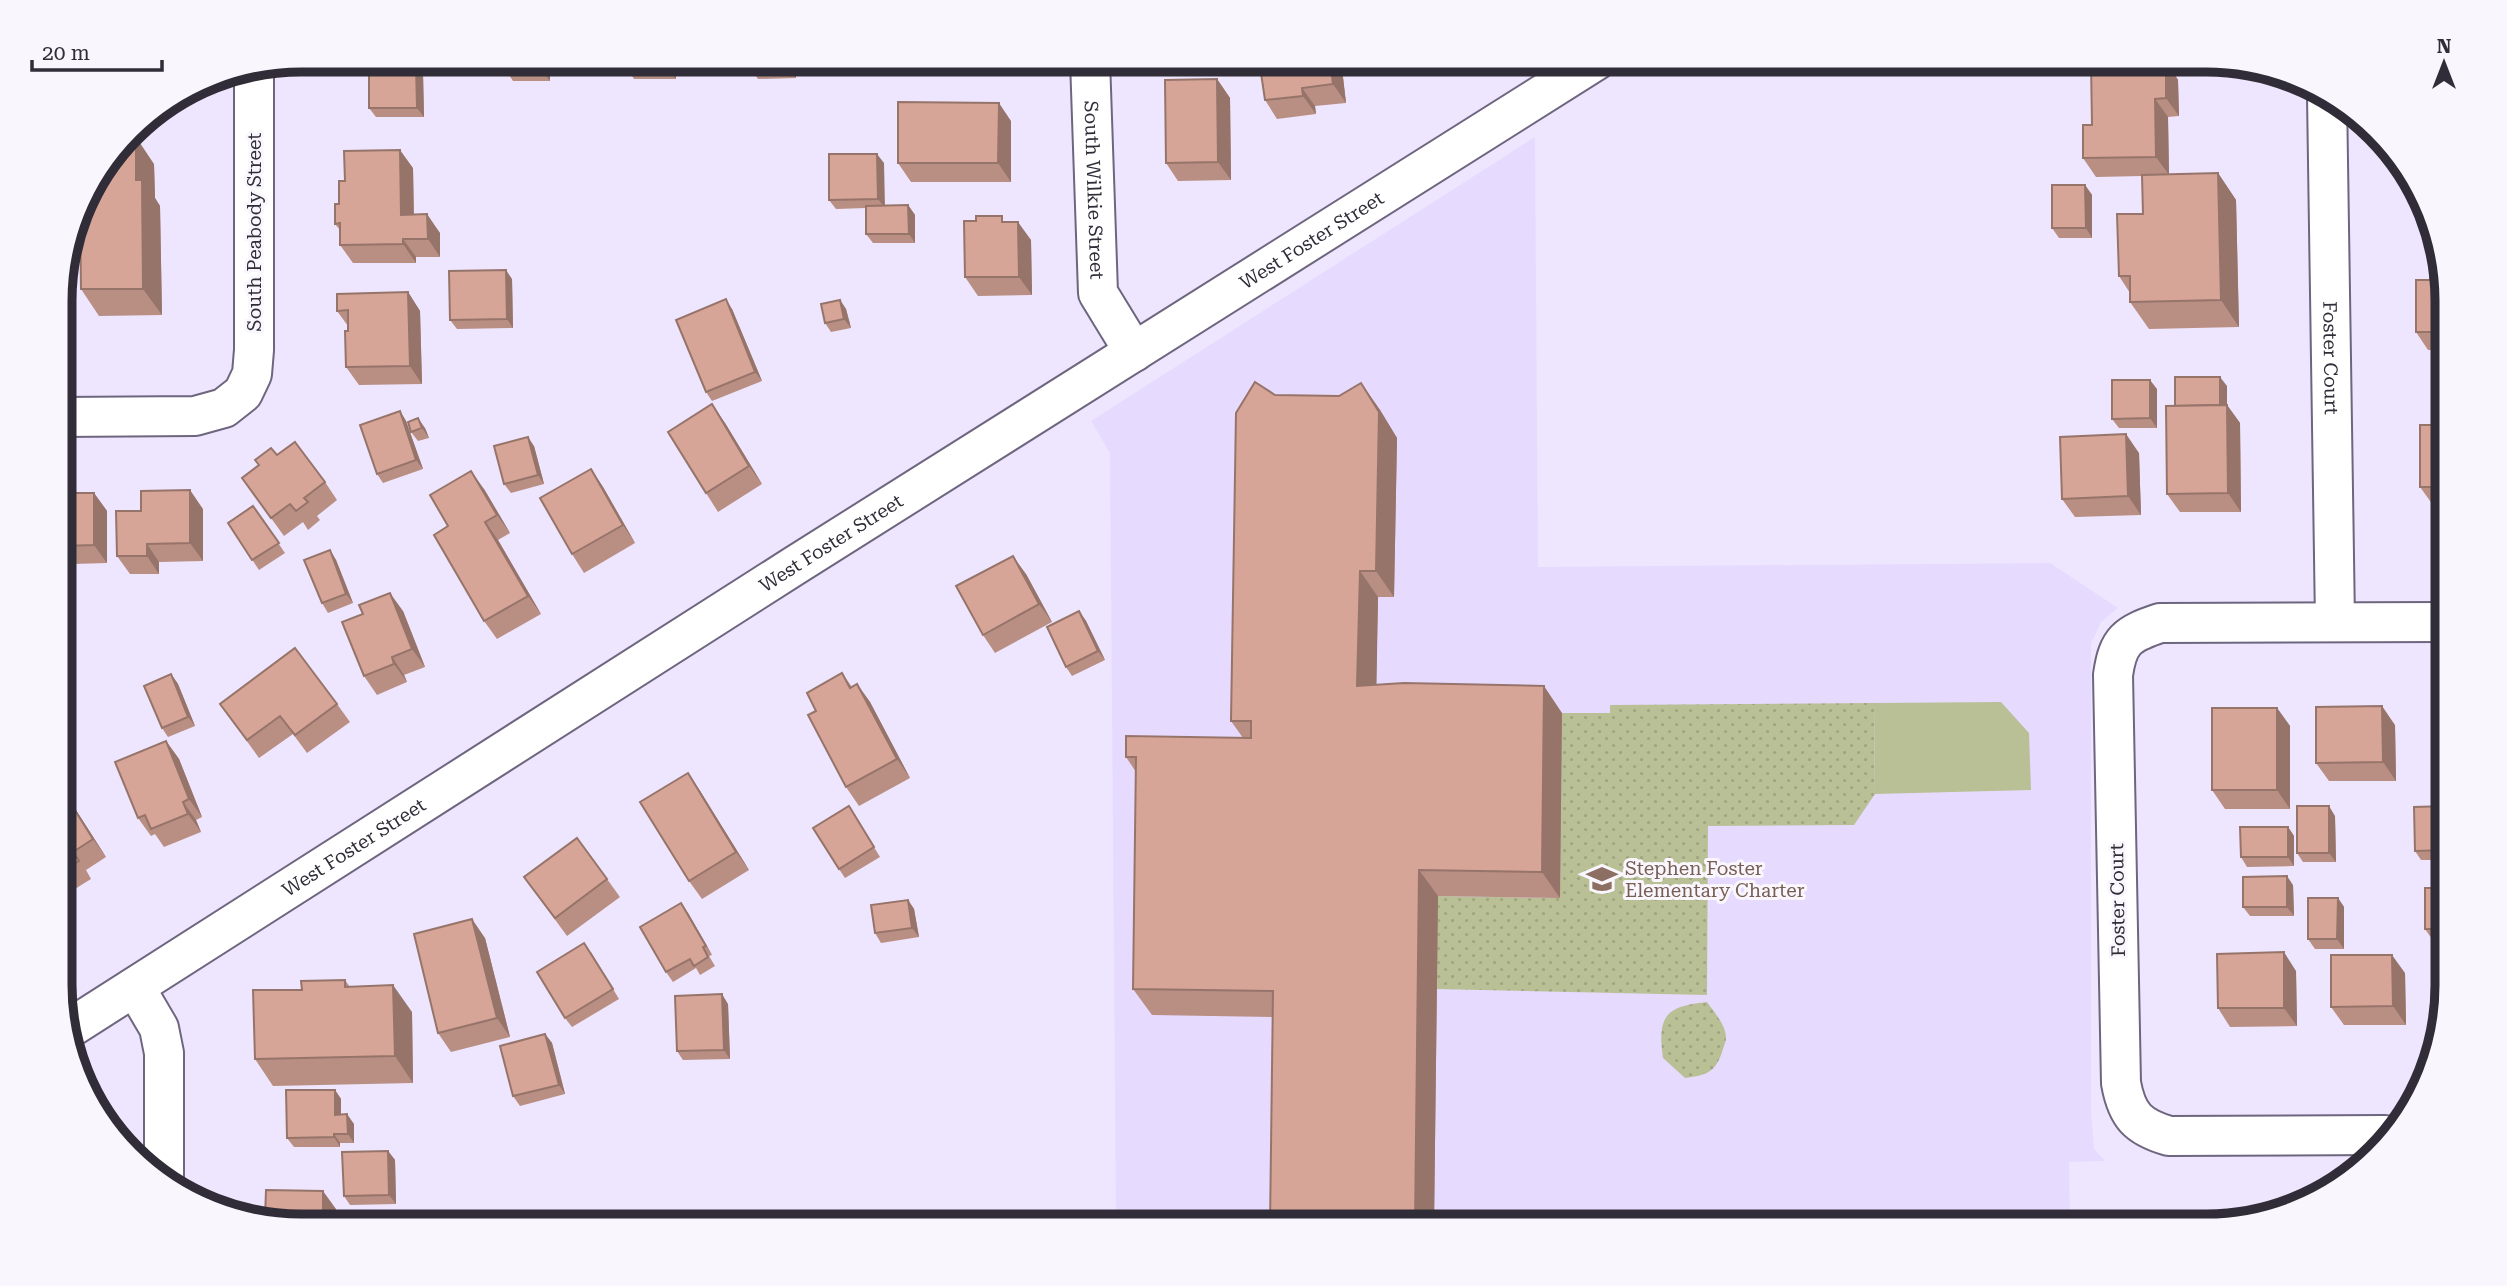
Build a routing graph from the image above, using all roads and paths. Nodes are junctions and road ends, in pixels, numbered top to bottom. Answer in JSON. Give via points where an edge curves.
{"nodes":[{"id":1,"x":1090,"y":72,"type":"edge"},
{"id":2,"x":1578,"y":72,"type":"edge"},
{"id":3,"x":254,"y":77,"type":"edge"},
{"id":4,"x":2327,"y":106,"type":"edge"},
{"id":5,"x":1134,"y":352,"type":"junction"},
{"id":6,"x":72,"y":417,"type":"edge"},
{"id":7,"x":2335,"y":622,"type":"junction"},
{"id":8,"x":2435,"y":622,"type":"edge"},
{"id":9,"x":135,"y":987,"type":"junction"},
{"id":10,"x":76,"y":1024,"type":"edge"},
{"id":11,"x":2380,"y":1135,"type":"edge"},
{"id":12,"x":164,"y":1169,"type":"edge"}],
"edges":[{"from":1,"to":5,"type":"street","name":"South Wilkie Street","via":[[1098,293]]},
{"from":2,"to":5,"type":"street","name":"West Foster Street"},
{"from":3,"to":6,"type":"street","name":"South Peabody Street","via":[[254,350],[252,374],[243,393],[224,408],[195,415]]},
{"from":4,"to":7,"type":"street","name":"Foster Court"},
{"from":5,"to":9,"type":"street","name":"West Foster Street"},
{"from":7,"to":8,"type":"street","name":"Foster Court"},
{"from":7,"to":11,"type":"street","name":"Foster Court","via":[[2160,623],[2124,639],[2116,654],[2121,1083],[2124,1103],[2135,1119],[2147,1130],[2169,1136]]},
{"from":9,"to":10,"type":"street","name":"West Foster Street"},
{"from":9,"to":12,"type":"street","via":[[159,1028],[164,1053]]}]}
